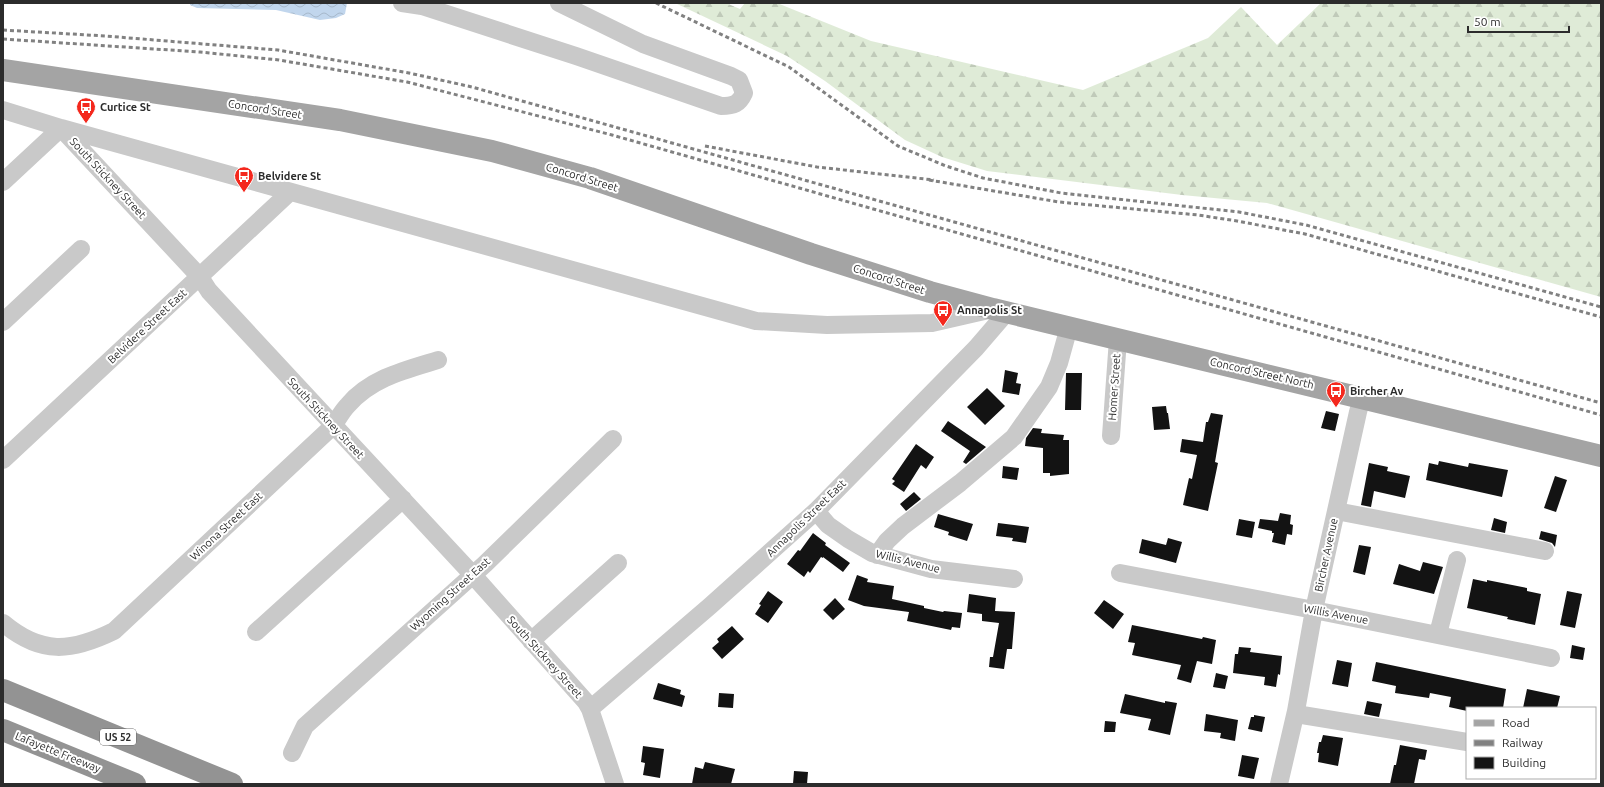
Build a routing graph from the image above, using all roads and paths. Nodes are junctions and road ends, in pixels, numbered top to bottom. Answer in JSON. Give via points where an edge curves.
{"nodes":[{"id":1,"x":402,"y":3,"type":"edge"},
{"id":2,"x":559,"y":3,"type":"edge"},
{"id":3,"x":3,"y":70,"type":"edge"},
{"id":4,"x":3,"y":110,"type":"edge"},
{"id":5,"x":61,"y":128,"type":"junction"},
{"id":6,"x":3,"y":182,"type":"edge"},
{"id":7,"x":290,"y":192,"type":"junction"},
{"id":8,"x":81,"y":249,"type":"dead end"},
{"id":9,"x":200,"y":277,"type":"junction"},
{"id":10,"x":1000,"y":311,"type":"junction"},
{"id":11,"x":3,"y":322,"type":"edge"},
{"id":12,"x":1069,"y":327,"type":"junction"},
{"id":13,"x":1118,"y":338,"type":"junction"},
{"id":14,"x":438,"y":360,"type":"dead end"},
{"id":15,"x":1362,"y":397,"type":"junction"},
{"id":16,"x":333,"y":426,"type":"junction"},
{"id":17,"x":1111,"y":436,"type":"dead end"},
{"id":18,"x":613,"y":439,"type":"dead end"},
{"id":19,"x":1601,"y":456,"type":"edge"},
{"id":20,"x":3,"y":460,"type":"edge"},
{"id":21,"x":403,"y":499,"type":"junction"},
{"id":22,"x":816,"y":510,"type":"junction"},
{"id":23,"x":1336,"y":511,"type":"junction"},
{"id":24,"x":1545,"y":551,"type":"dead end"},
{"id":25,"x":877,"y":554,"type":"junction"},
{"id":26,"x":1458,"y":560,"type":"dead end"},
{"id":27,"x":618,"y":563,"type":"dead end"},
{"id":28,"x":1120,"y":573,"type":"dead end"},
{"id":29,"x":472,"y":574,"type":"junction"},
{"id":30,"x":1014,"y":579,"type":"dead end"},
{"id":31,"x":1314,"y":610,"type":"junction"},
{"id":32,"x":3,"y":623,"type":"edge"},
{"id":33,"x":256,"y":632,"type":"dead end"},
{"id":34,"x":1438,"y":634,"type":"junction"},
{"id":35,"x":531,"y":641,"type":"junction"},
{"id":36,"x":1551,"y":658,"type":"dead end"},
{"id":37,"x":3,"y":690,"type":"edge"},
{"id":38,"x":590,"y":708,"type":"junction"},
{"id":39,"x":1296,"y":714,"type":"junction"},
{"id":40,"x":3,"y":730,"type":"edge"},
{"id":41,"x":1466,"y":742,"type":"edge"},
{"id":42,"x":292,"y":753,"type":"dead end"},
{"id":43,"x":135,"y":784,"type":"edge"},
{"id":44,"x":232,"y":784,"type":"edge"},
{"id":45,"x":614,"y":784,"type":"edge"},
{"id":46,"x":1279,"y":784,"type":"edge"}],
"edges":[{"from":1,"to":2,"type":"street","via":[[422,6],[722,106],[734,106],[740,101],[744,93],[739,80],[643,44]]},
{"from":3,"to":10,"type":"main road","name":"Concord Street","via":[[340,120],[492,151],[590,178],[811,254],[930,292]]},
{"from":4,"to":5,"type":"street"},
{"from":5,"to":6,"type":"street"},
{"from":5,"to":7,"type":"street"},
{"from":5,"to":9,"type":"street","name":"South Stickney Street"},
{"from":7,"to":9,"type":"street","name":"Belvidere Street East"},
{"from":7,"to":10,"type":"street","via":[[756,321],[827,325],[932,323]]},
{"from":8,"to":11,"type":"street"},
{"from":9,"to":16,"type":"street","name":"South Stickney Street","via":[[209,291]]},
{"from":9,"to":20,"type":"street","name":"Belvidere Street East"},
{"from":10,"to":12,"type":"main road","name":"Concord Street North"},
{"from":10,"to":22,"type":"street","name":"Annapolis Street East","via":[[976,348]]},
{"from":12,"to":13,"type":"main road","name":"Concord Street North"},
{"from":12,"to":25,"type":"street","via":[[1050,387],[1014,437],[960,483],[903,526],[887,540]]},
{"from":13,"to":15,"type":"main road","name":"Concord Street North"},
{"from":13,"to":17,"type":"street","name":"Homer Street"},
{"from":14,"to":16,"type":"street","name":"Winona Street East","via":[[398,372],[369,385],[348,405]]},
{"from":15,"to":19,"type":"main road","name":"Concord Street North"},
{"from":15,"to":23,"type":"street","name":"Bircher Avenue"},
{"from":16,"to":21,"type":"street","name":"South Stickney Street"},
{"from":16,"to":32,"type":"street","name":"Winona Street East","via":[[114,631],[72,646],[47,646],[30,642]]},
{"from":18,"to":29,"type":"street","name":"Wyoming Street East"},
{"from":21,"to":29,"type":"street","name":"South Stickney Street"},
{"from":21,"to":33,"type":"street"},
{"from":22,"to":25,"type":"street","name":"Willis Avenue","via":[[828,525],[861,547]]},
{"from":22,"to":38,"type":"street","name":"Annapolis Street East","via":[[710,606]]},
{"from":23,"to":24,"type":"street"},
{"from":23,"to":31,"type":"street","name":"Bircher Avenue"},
{"from":25,"to":30,"type":"street","name":"Willis Avenue","via":[[931,569]]},
{"from":26,"to":34,"type":"street"},
{"from":27,"to":35,"type":"street"},
{"from":28,"to":31,"type":"street","name":"Willis Avenue"},
{"from":29,"to":35,"type":"street","name":"South Stickney Street"},
{"from":29,"to":42,"type":"street","name":"Wyoming Street East","via":[[304,726]]},
{"from":31,"to":34,"type":"street","name":"Willis Avenue"},
{"from":31,"to":39,"type":"street","name":"Bircher Avenue"},
{"from":34,"to":36,"type":"street","name":"Willis Avenue"},
{"from":35,"to":38,"type":"street","name":"South Stickney Street"},
{"from":37,"to":44,"type":"highway","number":"US 52"},
{"from":38,"to":45,"type":"street"},
{"from":39,"to":41,"type":"street"},
{"from":39,"to":46,"type":"street","name":"Bircher Avenue"},
{"from":40,"to":43,"type":"highway","name":"Lafayette Freeway"}]}
